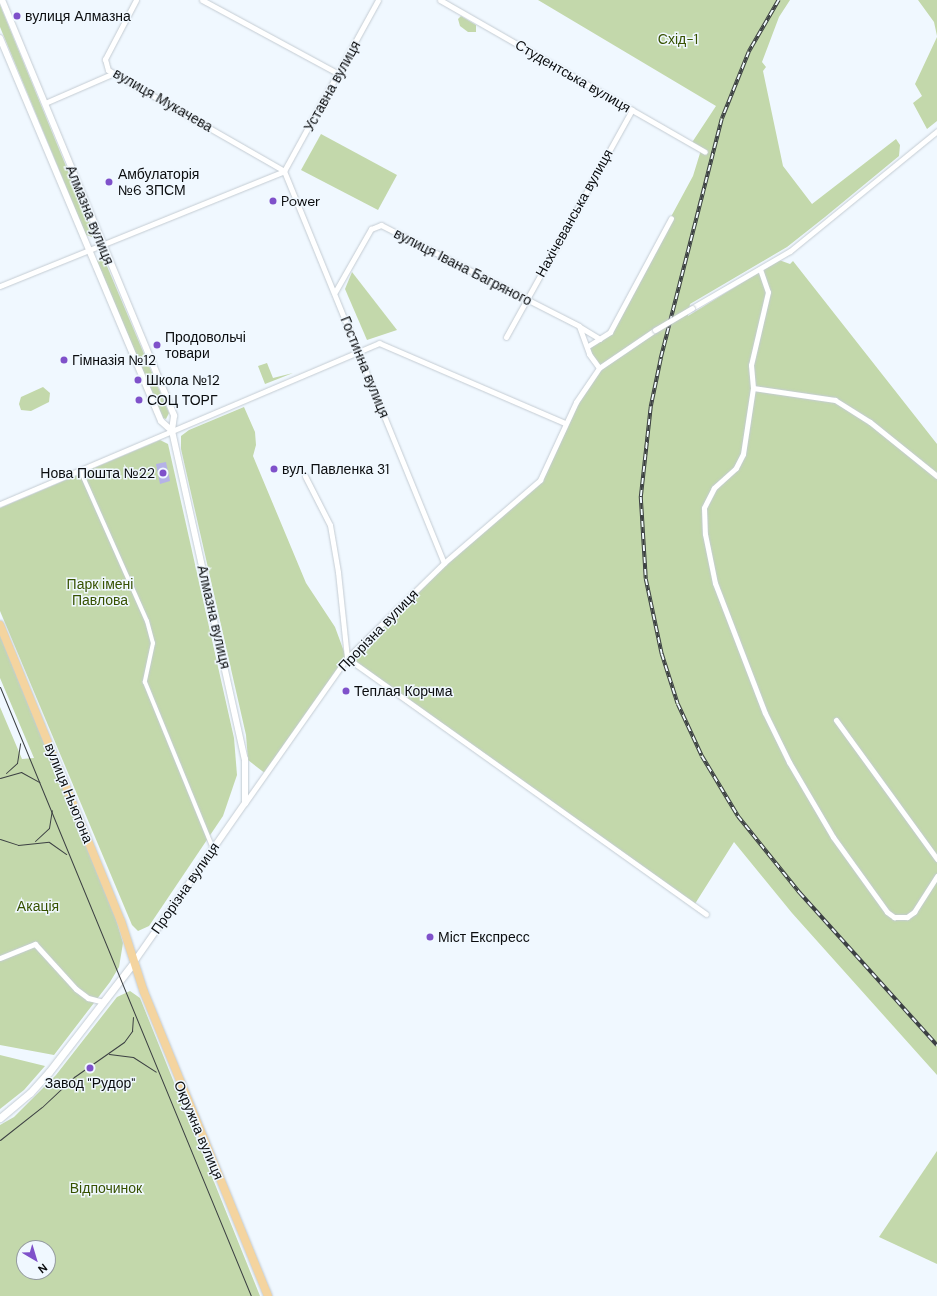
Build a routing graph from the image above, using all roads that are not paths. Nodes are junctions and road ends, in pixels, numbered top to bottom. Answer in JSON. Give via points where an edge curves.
{"nodes":[{"id":1,"x":2,"y":0,"type":"edge"},
{"id":2,"x":136,"y":0,"type":"edge"},
{"id":3,"x":202,"y":0,"type":"edge"},
{"id":4,"x":378,"y":0,"type":"edge"},
{"id":5,"x":440,"y":0,"type":"edge"},
{"id":6,"x":0,"y":38,"type":"edge"},
{"id":7,"x":114,"y":73,"type":"junction"},
{"id":8,"x":339,"y":74,"type":"junction"},
{"id":9,"x":45,"y":103,"type":"junction"},
{"id":10,"x":632,"y":110,"type":"junction"},
{"id":11,"x":937,"y":131,"type":"edge"},
{"id":12,"x":706,"y":152,"type":"dead end"},
{"id":13,"x":284,"y":171,"type":"junction"},
{"id":14,"x":671,"y":218,"type":"dead end"},
{"id":15,"x":102,"y":243,"type":"junction"},
{"id":16,"x":88,"y":249,"type":"junction"},
{"id":17,"x":760,"y":268,"type":"junction"},
{"id":18,"x":0,"y":286,"type":"edge"},
{"id":19,"x":335,"y":292,"type":"junction"},
{"id":20,"x":526,"y":300,"type":"junction"},
{"id":21,"x":579,"y":326,"type":"junction"},
{"id":22,"x":506,"y":337,"type":"dead end"},
{"id":23,"x":600,"y":339,"type":"junction"},
{"id":24,"x":588,"y":346,"type":"junction"},
{"id":25,"x":359,"y":352,"type":"junction"},
{"id":26,"x":599,"y":368,"type":"junction"},
{"id":27,"x":753,"y":388,"type":"junction"},
{"id":28,"x":565,"y":423,"type":"junction"},
{"id":29,"x":172,"y":431,"type":"junction"},
{"id":30,"x":80,"y":470,"type":"junction"},
{"id":31,"x":306,"y":476,"type":"dead end"},
{"id":32,"x":937,"y":476,"type":"edge"},
{"id":33,"x":0,"y":504,"type":"edge"},
{"id":34,"x":444,"y":563,"type":"junction"},
{"id":35,"x":0,"y":625,"type":"edge"},
{"id":36,"x":347,"y":658,"type":"junction"},
{"id":37,"x":836,"y":720,"type":"dead end"},
{"id":38,"x":245,"y":803,"type":"junction"},
{"id":39,"x":213,"y":849,"type":"junction"},
{"id":40,"x":937,"y":859,"type":"edge"},
{"id":41,"x":937,"y":876,"type":"edge"},
{"id":42,"x":706,"y":914,"type":"dead end"},
{"id":43,"x":0,"y":958,"type":"edge"},
{"id":44,"x":134,"y":962,"type":"junction"},
{"id":45,"x":104,"y":1002,"type":"junction"},
{"id":46,"x":0,"y":1118,"type":"edge"},
{"id":47,"x":268,"y":1296,"type":"edge"}],
"edges":[{"from":1,"to":9,"type":"street","name":"Алмазна вулиця"},
{"from":2,"to":7,"type":"street","name":"вулиця Мукачева","via":[[105,58],[108,70]]},
{"from":3,"to":8,"type":"street"},
{"from":4,"to":8,"type":"street","name":"Уставна вулиця"},
{"from":5,"to":10,"type":"street","name":"Студентська вулиця"},
{"from":6,"to":16,"type":"street","name":"Алмазна вулиця"},
{"from":7,"to":9,"type":"street"},
{"from":7,"to":13,"type":"street","name":"вулиця Мукачева"},
{"from":8,"to":13,"type":"street","name":"Уставна вулиця"},
{"from":9,"to":15,"type":"street","name":"Алмазна вулиця"},
{"from":10,"to":12,"type":"street","name":"Студентська вулиця"},
{"from":10,"to":20,"type":"street","name":"Нахічеванська вулиця"},
{"from":11,"to":17,"type":"street","name":"Прорізна вулиця","via":[[824,225]]},
{"from":13,"to":15,"type":"street"},
{"from":13,"to":19,"type":"street","name":"Гостинна вулиця"},
{"from":14,"to":23,"type":"street","via":[[610,332]]},
{"from":15,"to":16,"type":"street"},
{"from":15,"to":29,"type":"street","name":"Алмазна вулиця","via":[[174,416]]},
{"from":16,"to":18,"type":"street"},
{"from":16,"to":29,"type":"street","name":"Алмазна вулиця","via":[[161,421]]},
{"from":17,"to":26,"type":"street","name":"Прорізна вулиця","bridge":true,"via":[[655,330]]},
{"from":17,"to":27,"type":"street","via":[[768,292],[751,365]]},
{"from":19,"to":20,"type":"street","name":"вулиця Івана Багряного","via":[[371,229],[381,225]]},
{"from":19,"to":25,"type":"street","name":"Гостинна вулиця"},
{"from":20,"to":21,"type":"street","name":"вулиця Івана Багряного"},
{"from":20,"to":22,"type":"street","name":"Нахічеванська вулиця"},
{"from":21,"to":23,"type":"street","name":"вулиця Івана Багряного"},
{"from":21,"to":24,"type":"street"},
{"from":23,"to":24,"type":"street"},
{"from":24,"to":26,"type":"street"},
{"from":25,"to":28,"type":"street","via":[[379,343]]},
{"from":25,"to":29,"type":"street"},
{"from":25,"to":34,"type":"street","name":"Гостинна вулиця"},
{"from":26,"to":28,"type":"street","name":"Прорізна вулиця"},
{"from":27,"to":32,"type":"street","via":[[835,400],[870,422]]},
{"from":27,"to":41,"type":"street","via":[[740,462],[714,488],[704,508],[705,534],[715,583],[731,626],[789,762],[833,837],[887,912],[894,916],[907,917]]},
{"from":28,"to":34,"type":"street","name":"Прорізна вулиця","via":[[540,480]]},
{"from":29,"to":30,"type":"street"},
{"from":29,"to":38,"type":"street","name":"Алмазна вулиця","via":[[241,736],[246,767]]},
{"from":30,"to":33,"type":"street"},
{"from":30,"to":39,"type":"street","via":[[147,621],[153,643],[145,682]]},
{"from":31,"to":36,"type":"street","via":[[330,525]]},
{"from":34,"to":36,"type":"street","name":"Прорізна вулиця"},
{"from":35,"to":44,"type":"main road","name":"вулиця Ньютона","via":[[121,921]]},
{"from":36,"to":38,"type":"street","name":"Прорізна вулиця"},
{"from":36,"to":42,"type":"street"},
{"from":37,"to":40,"type":"street"},
{"from":38,"to":39,"type":"street","name":"Прорізна вулиця"},
{"from":39,"to":44,"type":"street","name":"Прорізна вулиця"},
{"from":43,"to":45,"type":"street","via":[[35,944],[76,990]]},
{"from":44,"to":45,"type":"main road","name":"Прорізна вулиця"},
{"from":44,"to":47,"type":"main road","name":"Окружна вулиця"},
{"from":45,"to":46,"type":"main road","name":"Прорізна вулиця","via":[[30,1093]]}]}
